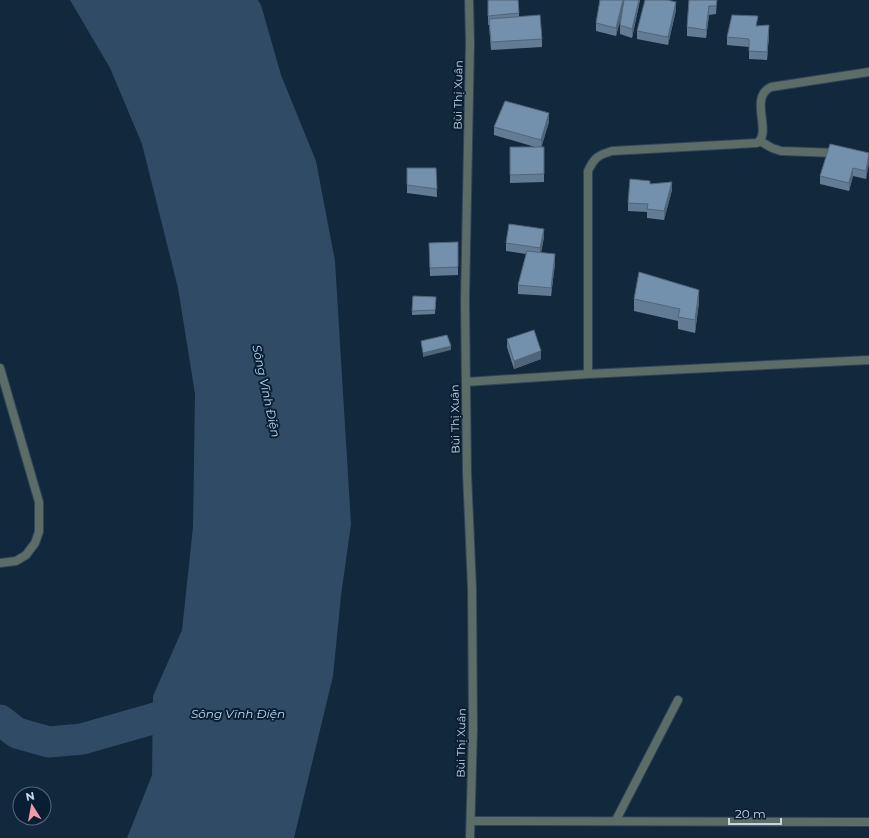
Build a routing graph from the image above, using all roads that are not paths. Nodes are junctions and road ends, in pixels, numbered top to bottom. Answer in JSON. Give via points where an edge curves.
{"nodes":[{"id":1,"x":469,"y":0,"type":"edge"},
{"id":2,"x":869,"y":72,"type":"edge"},
{"id":3,"x":760,"y":141,"type":"junction"},
{"id":4,"x":843,"y":153,"type":"edge"},
{"id":5,"x":869,"y":360,"type":"edge"},
{"id":6,"x":0,"y":368,"type":"edge"},
{"id":7,"x":588,"y":374,"type":"junction"},
{"id":8,"x":1,"y":377,"type":"edge"},
{"id":9,"x":466,"y":382,"type":"junction"},
{"id":10,"x":0,"y":563,"type":"edge"},
{"id":11,"x":678,"y":700,"type":"dead end"},
{"id":12,"x":616,"y":820,"type":"junction"},
{"id":13,"x":471,"y":821,"type":"junction"},
{"id":14,"x":869,"y":822,"type":"edge"},
{"id":15,"x":470,"y":838,"type":"edge"}],
"edges":[{"from":1,"to":9,"type":"street","name":"Bùi Thị Xuân"},
{"from":2,"to":3,"type":"street","via":[[766,89],[760,102]]},
{"from":3,"to":4,"type":"street","via":[[781,151]]},
{"from":3,"to":7,"type":"street","via":[[612,151],[596,158],[588,171]]},
{"from":5,"to":7,"type":"street"},
{"from":6,"to":8,"type":"street"},
{"from":7,"to":9,"type":"street"},
{"from":8,"to":10,"type":"street","via":[[38,502],[39,532],[26,555],[16,561]]},
{"from":9,"to":13,"type":"street","name":"Bùi Thị Xuân","via":[[472,588]]},
{"from":11,"to":12,"type":"street"},
{"from":12,"to":13,"type":"street"},
{"from":12,"to":14,"type":"street"},
{"from":13,"to":15,"type":"street","name":"Bùi Thị Xuân"}]}
